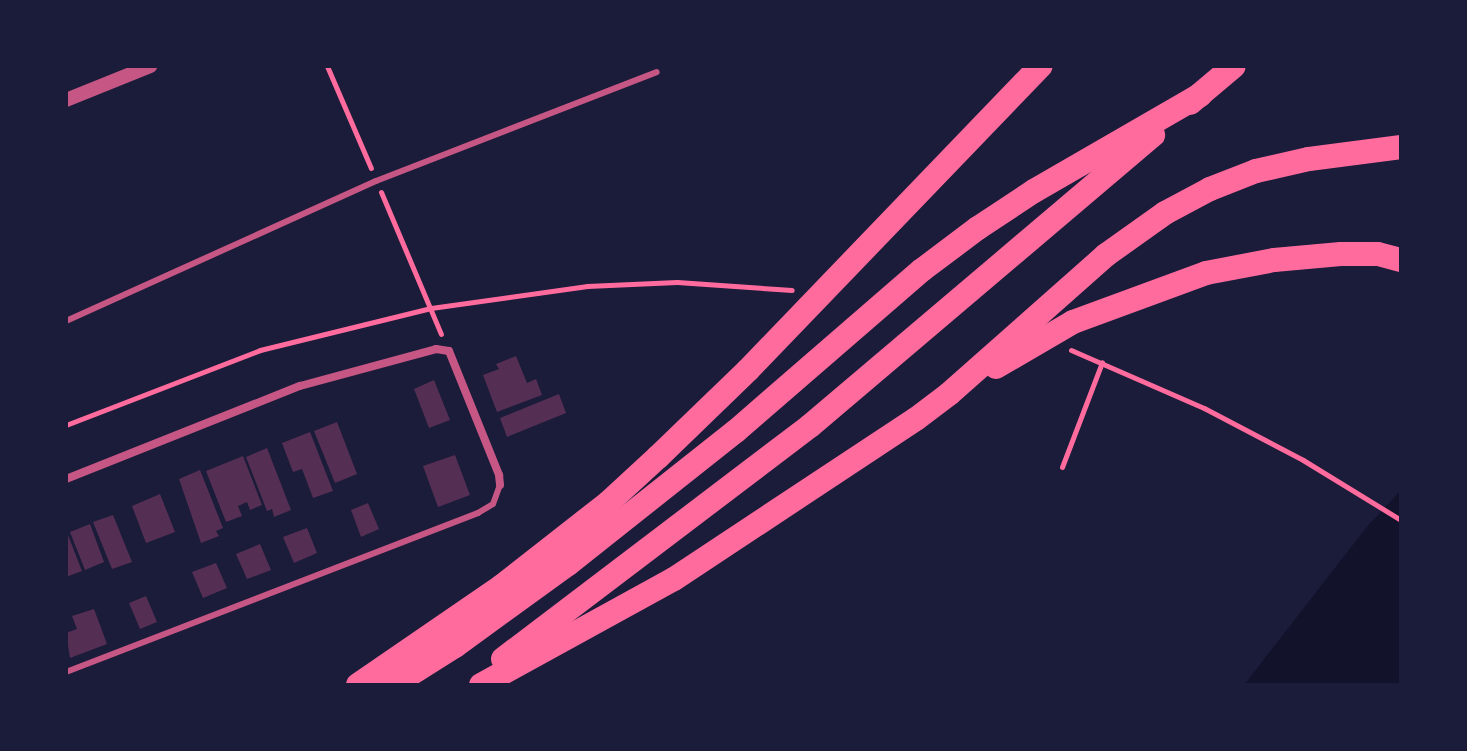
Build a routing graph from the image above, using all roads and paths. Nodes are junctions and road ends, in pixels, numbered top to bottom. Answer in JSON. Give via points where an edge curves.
{"nodes":[{"id":1,"x":150,"y":66,"type":"edge"},
{"id":2,"x":1041,"y":66,"type":"edge"},
{"id":3,"x":1234,"y":66,"type":"edge"},
{"id":4,"x":657,"y":72,"type":"dead end"},
{"id":5,"x":1200,"y":95,"type":"junction"},
{"id":6,"x":66,"y":100,"type":"edge"},
{"id":7,"x":1401,"y":147,"type":"edge"},
{"id":8,"x":1401,"y":260,"type":"edge"},
{"id":9,"x":772,"y":288,"type":"dead end"},
{"id":10,"x":431,"y":308,"type":"junction"},
{"id":11,"x":66,"y":321,"type":"edge"},
{"id":12,"x":443,"y":338,"type":"dead end"},
{"id":13,"x":949,"y":394,"type":"junction"},
{"id":14,"x":66,"y":425,"type":"edge"},
{"id":15,"x":1062,"y":467,"type":"dead end"},
{"id":16,"x":66,"y":479,"type":"edge"},
{"id":17,"x":500,"y":485,"type":"joint"},
{"id":18,"x":1401,"y":520,"type":"edge"},
{"id":19,"x":66,"y":672,"type":"edge"},
{"id":20,"x":358,"y":685,"type":"edge"},
{"id":21,"x":393,"y":685,"type":"edge"},
{"id":22,"x":469,"y":685,"type":"edge"},
{"id":23,"x":481,"y":685,"type":"edge"}],
"edges":[{"from":1,"to":6,"type":"street"},
{"from":2,"to":20,"type":"highway","via":[[770,348],[609,502],[502,586]]},
{"from":3,"to":5,"type":"highway"},
{"from":4,"to":11,"type":"lane","via":[[376,181]]},
{"from":5,"to":21,"type":"highway","via":[[978,228],[568,564]]},
{"from":5,"to":22,"type":"highway","via":[[810,426]]},
{"from":7,"to":13,"type":"highway","via":[[1256,171],[1165,213],[1106,255]]},
{"from":8,"to":13,"type":"highway","via":[[1341,254],[1206,273],[1073,322]]},
{"from":9,"to":10,"type":"path","via":[[677,282],[587,286]]},
{"from":10,"to":12,"type":"path"},
{"from":10,"to":14,"type":"path","via":[[260,350]]},
{"from":13,"to":23,"type":"highway","via":[[674,579]]},
{"from":15,"to":18,"type":"path","via":[[1102,362],[1303,460]]},
{"from":16,"to":17,"type":"street","via":[[300,386],[436,349],[449,351]]},
{"from":17,"to":19,"type":"lane","via":[[493,504],[478,513]]}]}
